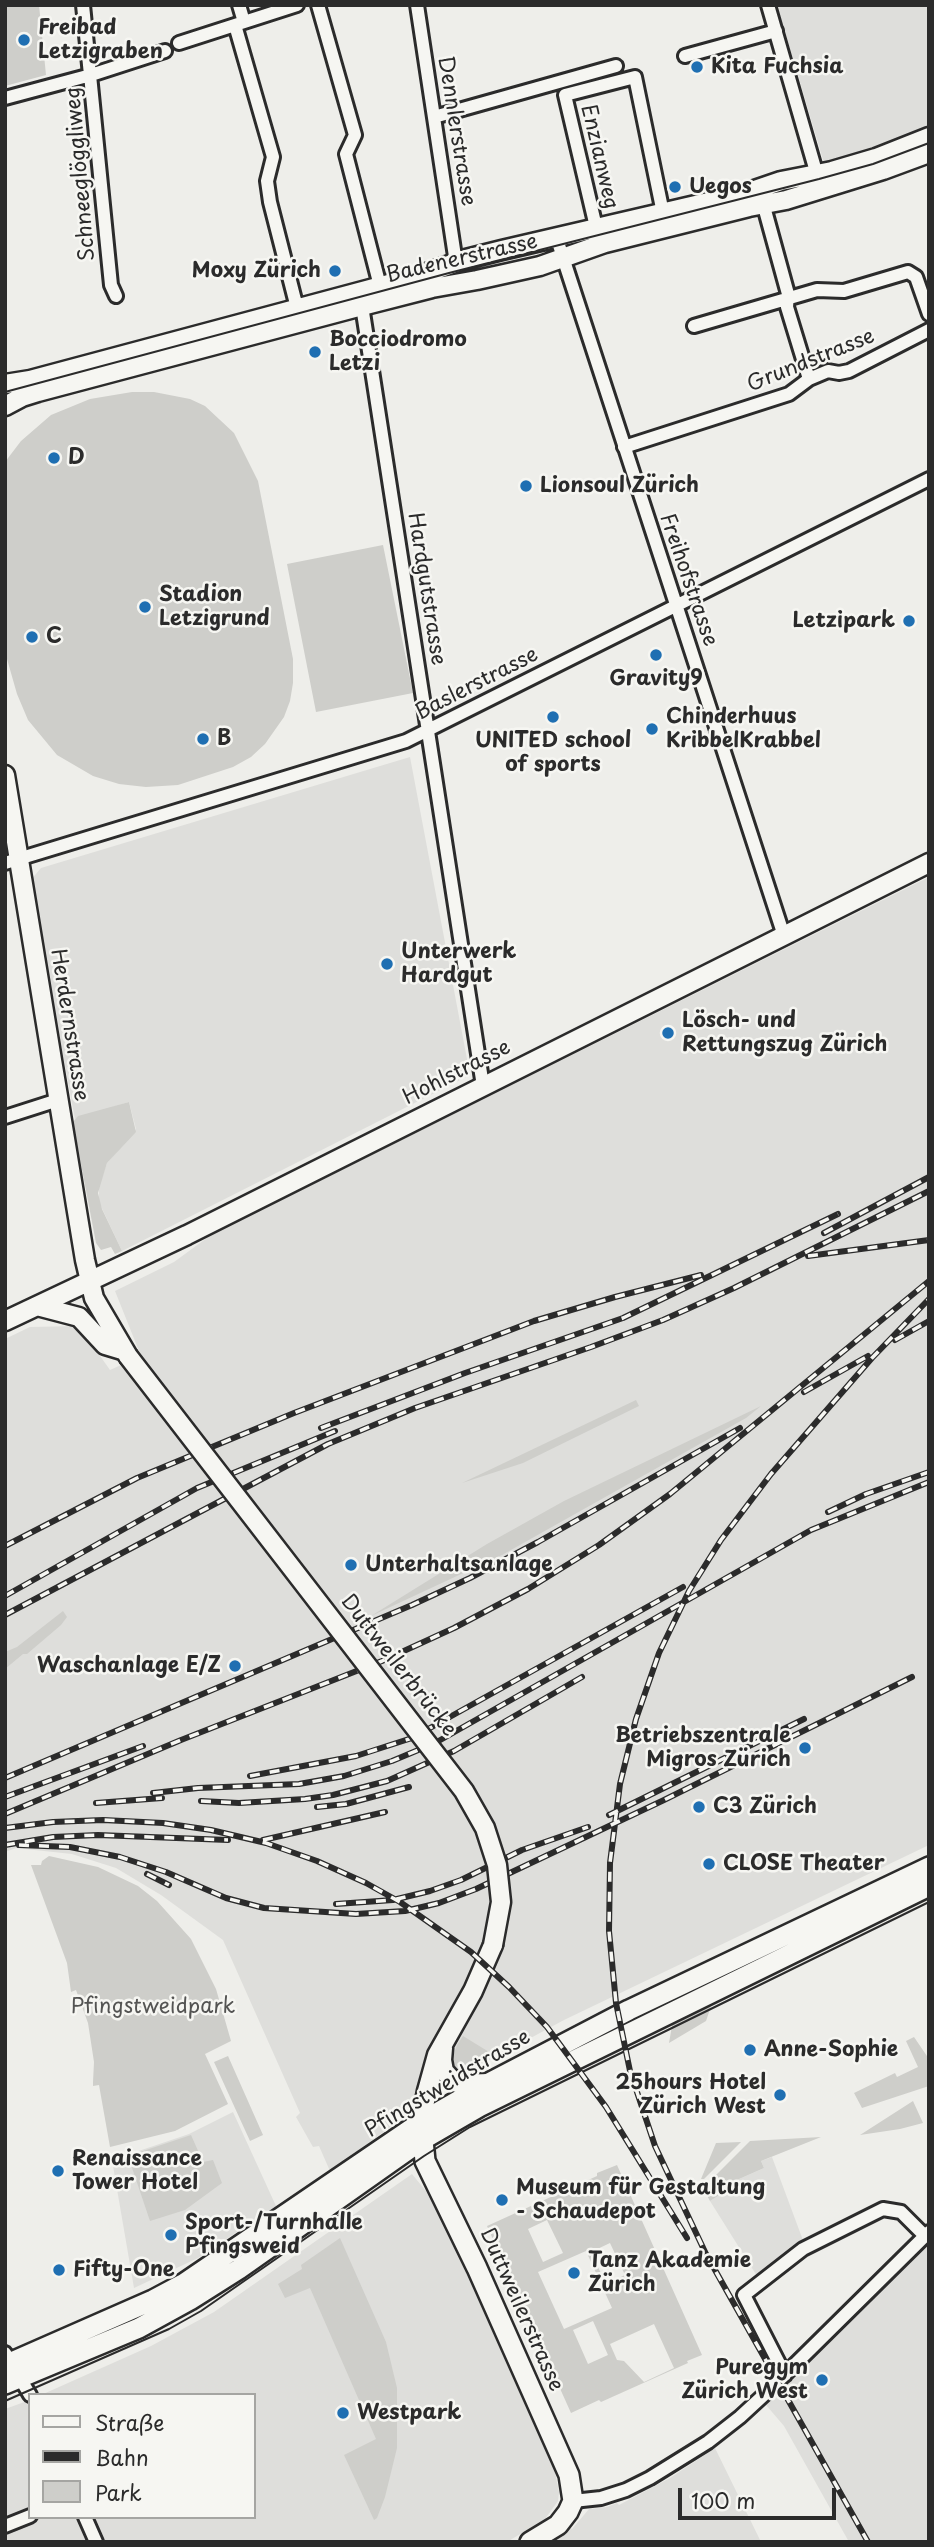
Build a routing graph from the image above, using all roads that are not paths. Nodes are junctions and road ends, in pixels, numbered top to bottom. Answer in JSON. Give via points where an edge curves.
{"nodes":[{"id":1,"x":83,"y":5,"type":"edge"},
{"id":2,"x":239,"y":5,"type":"edge"},
{"id":3,"x":297,"y":5,"type":"edge"},
{"id":4,"x":318,"y":5,"type":"edge"},
{"id":5,"x":417,"y":5,"type":"edge"},
{"id":6,"x":768,"y":5,"type":"edge"},
{"id":7,"x":239,"y":24,"type":"junction"},
{"id":8,"x":776,"y":31,"type":"junction"},
{"id":9,"x":179,"y":43,"type":"dead end"},
{"id":10,"x":165,"y":51,"type":"dead end"},
{"id":11,"x":685,"y":56,"type":"dead end"},
{"id":12,"x":615,"y":66,"type":"dead end"},
{"id":13,"x":91,"y":75,"type":"junction"},
{"id":14,"x":5,"y":98,"type":"edge"},
{"id":15,"x":434,"y":117,"type":"junction"},
{"id":16,"x":929,"y":137,"type":"edge"},
{"id":17,"x":929,"y":153,"type":"edge"},
{"id":18,"x":817,"y":175,"type":"junction"},
{"id":19,"x":763,"y":204,"type":"junction"},
{"id":20,"x":663,"y":213,"type":"junction"},
{"id":21,"x":596,"y":228,"type":"junction"},
{"id":22,"x":556,"y":236,"type":"junction"},
{"id":23,"x":563,"y":258,"type":"junction"},
{"id":24,"x":457,"y":263,"type":"junction"},
{"id":25,"x":380,"y":286,"type":"junction"},
{"id":26,"x":116,"y":296,"type":"dead end"},
{"id":27,"x":788,"y":298,"type":"junction"},
{"id":28,"x":362,"y":306,"type":"junction"},
{"id":29,"x":300,"y":307,"type":"junction"},
{"id":30,"x":929,"y":314,"type":"edge"},
{"id":31,"x":694,"y":326,"type":"dead end"},
{"id":32,"x":929,"y":330,"type":"edge"},
{"id":33,"x":809,"y":379,"type":"junction"},
{"id":34,"x":5,"y":384,"type":"edge"},
{"id":35,"x":5,"y":406,"type":"edge"},
{"id":36,"x":624,"y":447,"type":"junction"},
{"id":37,"x":929,"y":479,"type":"edge"},
{"id":38,"x":676,"y":606,"type":"junction"},
{"id":39,"x":429,"y":730,"type":"junction"},
{"id":40,"x":5,"y":775,"type":"edge"},
{"id":41,"x":12,"y":861,"type":"edge"},
{"id":42,"x":929,"y":863,"type":"edge"},
{"id":43,"x":784,"y":936,"type":"junction"},
{"id":44,"x":483,"y":1086,"type":"junction"},
{"id":45,"x":58,"y":1100,"type":"junction"},
{"id":46,"x":9,"y":1115,"type":"edge"},
{"id":47,"x":90,"y":1282,"type":"junction"},
{"id":48,"x":37,"y":1306,"type":"junction"},
{"id":49,"x":5,"y":1321,"type":"edge"},
{"id":50,"x":127,"y":1354,"type":"junction"},
{"id":51,"x":929,"y":1867,"type":"edge"},
{"id":52,"x":929,"y":1886,"type":"edge"},
{"id":53,"x":449,"y":2032,"type":"junction"},
{"id":54,"x":489,"y":2083,"type":"junction"},
{"id":55,"x":422,"y":2131,"type":"junction"},
{"id":56,"x":927,"y":2234,"type":"edge"},
{"id":57,"x":13,"y":2373,"type":"edge"},
{"id":58,"x":785,"y":2375,"type":"junction"},
{"id":59,"x":573,"y":2501,"type":"junction"},
{"id":60,"x":28,"y":2517,"type":"edge"},
{"id":61,"x":86,"y":2519,"type":"edge"},
{"id":62,"x":5,"y":2526,"type":"edge"},
{"id":63,"x":96,"y":2542,"type":"edge"},
{"id":64,"x":530,"y":2542,"type":"edge"}],
"edges":[{"from":1,"to":13,"type":"street","name":"Schneeglöggliweg"},
{"from":2,"to":7,"type":"street"},
{"from":3,"to":7,"type":"street"},
{"from":4,"to":25,"type":"street","via":[[355,135],[345,154]]},
{"from":5,"to":15,"type":"street","name":"Dennlerstrasse"},
{"from":6,"to":8,"type":"street"},
{"from":7,"to":9,"type":"street"},
{"from":7,"to":29,"type":"street","via":[[273,157],[267,181]]},
{"from":8,"to":11,"type":"street"},
{"from":8,"to":18,"type":"street"},
{"from":10,"to":13,"type":"street"},
{"from":12,"to":15,"type":"street"},
{"from":13,"to":14,"type":"street"},
{"from":13,"to":26,"type":"street","name":"Schneeglöggliweg","via":[[111,285]]},
{"from":15,"to":24,"type":"street","name":"Dennlerstrasse"},
{"from":16,"to":18,"type":"street","name":"Badenerstrasse"},
{"from":17,"to":19,"type":"street","name":"Badenerstrasse","via":[[847,182]]},
{"from":18,"to":20,"type":"street","name":"Badenerstrasse"},
{"from":19,"to":23,"type":"street","name":"Badenerstrasse","via":[[605,243]]},
{"from":19,"to":27,"type":"street"},
{"from":20,"to":21,"type":"street","name":"Badenerstrasse"},
{"from":20,"to":21,"type":"street","name":"Enzianweg","via":[[635,77],[565,95]]},
{"from":21,"to":22,"type":"street","name":"Badenerstrasse"},
{"from":22,"to":23,"type":"street","name":"Freihofstrasse"},
{"from":22,"to":24,"type":"street","name":"Badenerstrasse"},
{"from":23,"to":28,"type":"street","name":"Badenerstrasse"},
{"from":23,"to":36,"type":"street","name":"Freihofstrasse"},
{"from":24,"to":25,"type":"street","name":"Badenerstrasse"},
{"from":25,"to":29,"type":"street","name":"Badenerstrasse"},
{"from":27,"to":30,"type":"street","via":[[817,290],[844,291],[908,272],[916,277]]},
{"from":27,"to":31,"type":"street"},
{"from":27,"to":33,"type":"street"},
{"from":28,"to":35,"type":"street","name":"Badenerstrasse","via":[[38,392]]},
{"from":28,"to":39,"type":"street","name":"Hardgutstrasse"},
{"from":29,"to":34,"type":"street","name":"Badenerstrasse"},
{"from":32,"to":33,"type":"street","name":"Grundstrasse","via":[[849,371],[828,371]]},
{"from":33,"to":36,"type":"street","name":"Grundstrasse","via":[[789,394]]},
{"from":36,"to":38,"type":"street","name":"Freihofstrasse"},
{"from":37,"to":38,"type":"street","name":"Baslerstrasse"},
{"from":38,"to":39,"type":"street","name":"Baslerstrasse"},
{"from":38,"to":43,"type":"street","name":"Freihofstrasse"},
{"from":39,"to":41,"type":"street","name":"Baslerstrasse"},
{"from":39,"to":44,"type":"street","name":"Hardgutstrasse"},
{"from":40,"to":41,"type":"street","name":"Herdernstrasse"},
{"from":41,"to":45,"type":"street","name":"Herdernstrasse"},
{"from":42,"to":43,"type":"street","name":"Hohlstrasse"},
{"from":43,"to":44,"type":"street","name":"Hohlstrasse"},
{"from":44,"to":47,"type":"street","name":"Hohlstrasse"},
{"from":45,"to":46,"type":"street"},
{"from":45,"to":47,"type":"street","name":"Herdernstrasse"},
{"from":47,"to":48,"type":"street","name":"Hohlstrasse"},
{"from":47,"to":50,"type":"street","name":"Duttweilerbrücke","via":[[94,1298]]},
{"from":48,"to":49,"type":"street","name":"Hohlstrasse"},
{"from":48,"to":50,"type":"street","via":[[79,1317],[105,1345]]},
{"from":50,"to":53,"type":"street","name":"Duttweilerbrücke","bridge":true,"via":[[449,1769],[485,1828],[501,1885],[499,1925],[483,1970]]},
{"from":51,"to":54,"type":"main road","name":"Pfingstweidstrasse","via":[[629,2010]]},
{"from":52,"to":55,"type":"main road","name":"Pfingstweidstrasse"},
{"from":53,"to":54,"type":"street","via":[[442,2060],[448,2077],[461,2084]]},
{"from":53,"to":55,"type":"street","name":"Duttweilerbrücke","via":[[432,2069]]},
{"from":54,"to":55,"type":"main road","name":"Pfingstweidstrasse"},
{"from":55,"to":57,"type":"main road","name":"Pfingstweidstrasse","via":[[183,2284]]},
{"from":55,"to":59,"type":"main road","name":"Duttweilerstrasse","via":[[428,2166],[569,2475]]},
{"from":56,"to":58,"type":"street"},
{"from":56,"to":58,"type":"street","via":[[901,2212],[883,2209],[803,2249],[744,2295]]},
{"from":58,"to":59,"type":"street","via":[[740,2417],[661,2472],[611,2496]]},
{"from":59,"to":64,"type":"main road","via":[[558,2525]]},
{"from":60,"to":62,"type":"street"},
{"from":61,"to":63,"type":"street"}]}
